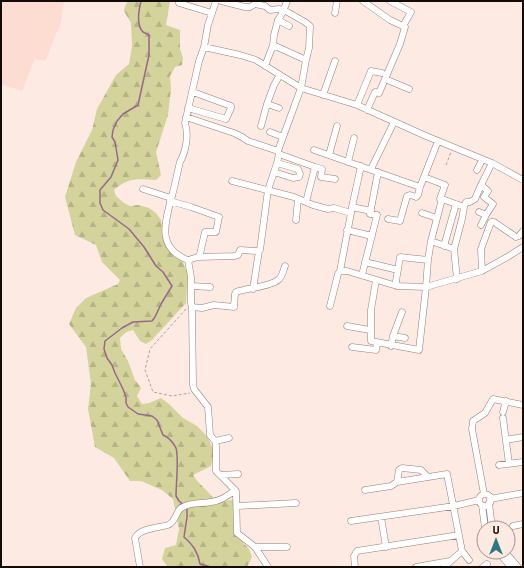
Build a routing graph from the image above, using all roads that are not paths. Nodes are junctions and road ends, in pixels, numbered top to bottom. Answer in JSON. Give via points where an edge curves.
{"nodes":[{"id":1,"x":216,"y":1,"type":"edge"},
{"id":2,"x":220,"y":1,"type":"edge"},
{"id":3,"x":287,"y":1,"type":"edge"},
{"id":4,"x":337,"y":1,"type":"edge"},
{"id":5,"x":363,"y":1,"type":"edge"},
{"id":6,"x":390,"y":1,"type":"edge"},
{"id":7,"x":179,"y":3,"type":"dead end"},
{"id":8,"x":284,"y":10,"type":"junction"},
{"id":9,"x":212,"y":13,"type":"junction"},
{"id":10,"x":335,"y":13,"type":"dead end"},
{"id":11,"x":278,"y":20,"type":"junction"},
{"id":12,"x":289,"y":26,"type":"dead end"},
{"id":13,"x":403,"y":26,"type":"junction"},
{"id":14,"x":273,"y":46,"type":"junction"},
{"id":15,"x":204,"y":47,"type":"junction"},
{"id":16,"x":306,"y":60,"type":"junction"},
{"id":17,"x":335,"y":61,"type":"dead end"},
{"id":18,"x":265,"y":66,"type":"junction"},
{"id":19,"x":280,"y":75,"type":"junction"},
{"id":20,"x":383,"y":76,"type":"junction"},
{"id":21,"x":301,"y":88,"type":"junction"},
{"id":22,"x":409,"y":89,"type":"dead end"},
{"id":23,"x":193,"y":92,"type":"junction"},
{"id":24,"x":323,"y":95,"type":"junction"},
{"id":25,"x":267,"y":104,"type":"junction"},
{"id":26,"x":357,"y":105,"type":"junction"},
{"id":27,"x":188,"y":108,"type":"junction"},
{"id":28,"x":279,"y":108,"type":"dead end"},
{"id":29,"x":368,"y":110,"type":"junction"},
{"id":30,"x":186,"y":116,"type":"junction"},
{"id":31,"x":394,"y":122,"type":"junction"},
{"id":32,"x":261,"y":126,"type":"dead end"},
{"id":33,"x":337,"y":126,"type":"dead end"},
{"id":34,"x":270,"y":132,"type":"dead end"},
{"id":35,"x":282,"y":137,"type":"junction"},
{"id":36,"x":354,"y":138,"type":"dead end"},
{"id":37,"x":438,"y":141,"type":"junction"},
{"id":38,"x":314,"y":150,"type":"dead end"},
{"id":39,"x":279,"y":153,"type":"junction"},
{"id":40,"x":329,"y":155,"type":"junction"},
{"id":41,"x":482,"y":160,"type":"junction"},
{"id":42,"x":348,"y":162,"type":"junction"},
{"id":43,"x":277,"y":163,"type":"junction"},
{"id":44,"x":492,"y":163,"type":"junction"},
{"id":45,"x":361,"y":166,"type":"junction"},
{"id":46,"x":315,"y":167,"type":"junction"},
{"id":47,"x":371,"y":169,"type":"junction"},
{"id":48,"x":477,"y":170,"type":"dead end"},
{"id":49,"x":274,"y":172,"type":"junction"},
{"id":50,"x":378,"y":172,"type":"junction"},
{"id":51,"x":424,"y":177,"type":"junction"},
{"id":52,"x":335,"y":179,"type":"dead end"},
{"id":53,"x":523,"y":180,"type":"edge"},
{"id":54,"x":232,"y":181,"type":"dead end"},
{"id":55,"x":481,"y":185,"type":"junction"},
{"id":56,"x":420,"y":187,"type":"junction"},
{"id":57,"x":143,"y":189,"type":"dead end"},
{"id":58,"x":268,"y":190,"type":"junction"},
{"id":59,"x":171,"y":199,"type":"junction"},
{"id":60,"x":298,"y":199,"type":"junction"},
{"id":61,"x":442,"y":199,"type":"junction"},
{"id":62,"x":306,"y":202,"type":"junction"},
{"id":63,"x":456,"y":204,"type":"junction"},
{"id":64,"x":464,"y":207,"type":"junction"},
{"id":65,"x":351,"y":210,"type":"junction"},
{"id":66,"x":371,"y":211,"type":"junction"},
{"id":67,"x":479,"y":212,"type":"dead end"},
{"id":68,"x":422,"y":213,"type":"dead end"},
{"id":69,"x":486,"y":215,"type":"junction"},
{"id":70,"x":437,"y":218,"type":"junction"},
{"id":71,"x":388,"y":219,"type":"dead end"},
{"id":72,"x":296,"y":220,"type":"dead end"},
{"id":73,"x":481,"y":225,"type":"dead end"},
{"id":74,"x":348,"y":230,"type":"junction"},
{"id":75,"x":523,"y":231,"type":"edge"},
{"id":76,"x":372,"y":236,"type":"junction"},
{"id":77,"x":431,"y":241,"type":"junction"},
{"id":78,"x":444,"y":246,"type":"junction"},
{"id":79,"x":523,"y":246,"type":"edge"},
{"id":80,"x":454,"y":249,"type":"junction"},
{"id":81,"x":259,"y":251,"type":"junction"},
{"id":82,"x":198,"y":257,"type":"junction"},
{"id":83,"x":188,"y":260,"type":"junction"},
{"id":84,"x":428,"y":260,"type":"junction"},
{"id":85,"x":365,"y":262,"type":"junction"},
{"id":86,"x":285,"y":266,"type":"dead end"},
{"id":87,"x":398,"y":270,"type":"junction"},
{"id":88,"x":482,"y":271,"type":"junction"},
{"id":89,"x":340,"y":272,"type":"junction"},
{"id":90,"x":362,"y":275,"type":"junction"},
{"id":91,"x":457,"y":279,"type":"junction"},
{"id":92,"x":376,"y":280,"type":"junction"},
{"id":93,"x":191,"y":286,"type":"junction"},
{"id":94,"x":397,"y":286,"type":"junction"},
{"id":95,"x":210,"y":287,"type":"dead end"},
{"id":96,"x":426,"y":287,"type":"junction"},
{"id":97,"x":253,"y":289,"type":"junction"},
{"id":98,"x":192,"y":306,"type":"junction"},
{"id":99,"x":330,"y":306,"type":"dead end"},
{"id":100,"x":402,"y":312,"type":"dead end"},
{"id":101,"x":346,"y":326,"type":"dead end"},
{"id":102,"x":370,"y":330,"type":"junction"},
{"id":103,"x":393,"y":336,"type":"junction"},
{"id":104,"x":405,"y":338,"type":"dead end"},
{"id":105,"x":377,"y":343,"type":"junction"},
{"id":106,"x":391,"y":346,"type":"junction"},
{"id":107,"x":352,"y":347,"type":"dead end"},
{"id":108,"x":506,"y":402,"type":"junction"},
{"id":109,"x":523,"y":405,"type":"edge"},
{"id":110,"x":523,"y":437,"type":"edge"},
{"id":111,"x":229,"y":438,"type":"dead end"},
{"id":112,"x":506,"y":440,"type":"junction"},
{"id":113,"x":215,"y":441,"type":"junction"},
{"id":114,"x":523,"y":462,"type":"edge"},
{"id":115,"x":510,"y":464,"type":"junction"},
{"id":116,"x":500,"y":465,"type":"dead end"},
{"id":117,"x":238,"y":474,"type":"dead end"},
{"id":118,"x":221,"y":475,"type":"junction"},
{"id":119,"x":428,"y":477,"type":"junction"},
{"id":120,"x":397,"y":482,"type":"junction"},
{"id":121,"x":235,"y":490,"type":"junction"},
{"id":122,"x":365,"y":490,"type":"dead end"},
{"id":123,"x":523,"y":492,"type":"edge"},
{"id":124,"x":484,"y":494,"type":"junction"},
{"id":125,"x":490,"y":501,"type":"junction"},
{"id":126,"x":296,"y":503,"type":"dead end"},
{"id":127,"x":481,"y":503,"type":"junction"},
{"id":128,"x":238,"y":506,"type":"junction"},
{"id":129,"x":454,"y":506,"type":"junction"},
{"id":130,"x":381,"y":517,"type":"junction"},
{"id":131,"x":484,"y":520,"type":"edge"},
{"id":132,"x":491,"y":520,"type":"edge"},
{"id":133,"x":351,"y":522,"type":"dead end"},
{"id":134,"x":459,"y":535,"type":"junction"},
{"id":135,"x":255,"y":547,"type":"junction"},
{"id":136,"x":287,"y":547,"type":"dead end"},
{"id":137,"x":386,"y":547,"type":"junction"},
{"id":138,"x":462,"y":551,"type":"junction"},
{"id":139,"x":469,"y":560,"type":"dead end"},
{"id":140,"x":450,"y":562,"type":"junction"},
{"id":141,"x":140,"y":567,"type":"edge"},
{"id":142,"x":268,"y":567,"type":"edge"},
{"id":143,"x":355,"y":567,"type":"edge"},
{"id":144,"x":416,"y":567,"type":"edge"},
{"id":145,"x":444,"y":567,"type":"edge"}],
"edges":[{"from":1,"to":9,"type":"street"},
{"from":2,"to":8,"type":"street","via":[[245,7],[255,4],[270,10]]},
{"from":3,"to":8,"type":"street"},
{"from":4,"to":10,"type":"street"},
{"from":5,"to":13,"type":"street"},
{"from":6,"to":13,"type":"street","via":[[411,12]]},
{"from":7,"to":9,"type":"street"},
{"from":8,"to":11,"type":"street"},
{"from":8,"to":16,"type":"street","via":[[310,26]]},
{"from":9,"to":15,"type":"street"},
{"from":11,"to":12,"type":"street"},
{"from":11,"to":14,"type":"street"},
{"from":13,"to":20,"type":"street","via":[[405,27],[400,44]]},
{"from":14,"to":16,"type":"street"},
{"from":14,"to":18,"type":"street"},
{"from":15,"to":18,"type":"street","via":[[248,57]]},
{"from":15,"to":23,"type":"street"},
{"from":16,"to":21,"type":"street"},
{"from":17,"to":24,"type":"street"},
{"from":18,"to":19,"type":"street"},
{"from":19,"to":21,"type":"street"},
{"from":19,"to":25,"type":"street"},
{"from":20,"to":22,"type":"street"},
{"from":20,"to":26,"type":"street","via":[[371,71]]},
{"from":20,"to":29,"type":"street","via":[[379,93],[375,92]]},
{"from":21,"to":24,"type":"street"},
{"from":21,"to":35,"type":"street"},
{"from":23,"to":27,"type":"street"},
{"from":23,"to":27,"type":"street","via":[[231,108],[226,119]]},
{"from":24,"to":26,"type":"street"},
{"from":25,"to":28,"type":"street"},
{"from":25,"to":32,"type":"street"},
{"from":26,"to":29,"type":"street"},
{"from":27,"to":30,"type":"street"},
{"from":29,"to":31,"type":"street"},
{"from":30,"to":39,"type":"street"},
{"from":30,"to":59,"type":"street","via":[[186,142]]},
{"from":31,"to":37,"type":"street"},
{"from":31,"to":47,"type":"street"},
{"from":33,"to":40,"type":"street"},
{"from":34,"to":35,"type":"street"},
{"from":35,"to":39,"type":"street"},
{"from":36,"to":42,"type":"street"},
{"from":37,"to":41,"type":"street"},
{"from":37,"to":51,"type":"street"},
{"from":38,"to":40,"type":"street"},
{"from":39,"to":43,"type":"street"},
{"from":39,"to":46,"type":"street"},
{"from":40,"to":42,"type":"street"},
{"from":41,"to":44,"type":"street"},
{"from":41,"to":48,"type":"street"},
{"from":42,"to":45,"type":"street"},
{"from":43,"to":49,"type":"street"},
{"from":43,"to":49,"type":"street","via":[[298,169],[299,177]]},
{"from":44,"to":53,"type":"street"},
{"from":44,"to":55,"type":"street"},
{"from":45,"to":47,"type":"street"},
{"from":45,"to":65,"type":"street"},
{"from":46,"to":52,"type":"street","via":[[322,169],[321,177]]},
{"from":46,"to":62,"type":"street"},
{"from":47,"to":50,"type":"street"},
{"from":49,"to":58,"type":"street"},
{"from":50,"to":56,"type":"street"},
{"from":50,"to":66,"type":"street"},
{"from":51,"to":56,"type":"street"},
{"from":51,"to":61,"type":"street","via":[[444,184]]},
{"from":54,"to":58,"type":"street"},
{"from":55,"to":64,"type":"street","via":[[475,199],[466,202]]},
{"from":55,"to":69,"type":"street","via":[[488,191],[484,198],[493,204]]},
{"from":56,"to":71,"type":"street","via":[[418,196],[407,196],[401,220]]},
{"from":57,"to":59,"type":"street"},
{"from":58,"to":60,"type":"street"},
{"from":58,"to":81,"type":"street"},
{"from":59,"to":82,"type":"street","via":[[219,217],[216,232],[205,232]]},
{"from":59,"to":83,"type":"street","via":[[165,220],[166,240],[172,252]]},
{"from":60,"to":62,"type":"street"},
{"from":60,"to":72,"type":"street"},
{"from":61,"to":63,"type":"street"},
{"from":61,"to":70,"type":"street"},
{"from":62,"to":65,"type":"street","via":[[328,209]]},
{"from":63,"to":64,"type":"street"},
{"from":63,"to":78,"type":"street"},
{"from":64,"to":80,"type":"street"},
{"from":65,"to":66,"type":"street"},
{"from":65,"to":74,"type":"street"},
{"from":66,"to":76,"type":"street","via":[[370,214],[377,216]]},
{"from":67,"to":69,"type":"street"},
{"from":68,"to":70,"type":"street"},
{"from":69,"to":73,"type":"street"},
{"from":70,"to":77,"type":"street"},
{"from":74,"to":76,"type":"street"},
{"from":74,"to":89,"type":"street"},
{"from":75,"to":88,"type":"street","via":[[516,237],[491,222],[481,249]]},
{"from":76,"to":85,"type":"street"},
{"from":77,"to":78,"type":"street"},
{"from":77,"to":84,"type":"street"},
{"from":78,"to":80,"type":"street"},
{"from":79,"to":88,"type":"street"},
{"from":80,"to":91,"type":"street"},
{"from":81,"to":82,"type":"street","via":[[240,250],[238,255],[234,256]]},
{"from":81,"to":97,"type":"street"},
{"from":82,"to":83,"type":"street"},
{"from":83,"to":93,"type":"street"},
{"from":84,"to":87,"type":"street","via":[[400,257]]},
{"from":84,"to":96,"type":"street"},
{"from":85,"to":87,"type":"street"},
{"from":85,"to":90,"type":"street"},
{"from":86,"to":97,"type":"street","via":[[278,281]]},
{"from":87,"to":94,"type":"street"},
{"from":88,"to":91,"type":"street"},
{"from":89,"to":90,"type":"street"},
{"from":89,"to":99,"type":"street"},
{"from":90,"to":92,"type":"street"},
{"from":91,"to":96,"type":"street"},
{"from":92,"to":94,"type":"street"},
{"from":92,"to":102,"type":"street"},
{"from":93,"to":95,"type":"street"},
{"from":93,"to":98,"type":"street"},
{"from":94,"to":96,"type":"street"},
{"from":96,"to":106,"type":"street","via":[[419,349]]},
{"from":97,"to":98,"type":"street","via":[[236,292],[234,308],[214,304],[202,308]]},
{"from":98,"to":113,"type":"street","via":[[193,384],[208,407],[210,435]]},
{"from":100,"to":103,"type":"street"},
{"from":101,"to":102,"type":"street"},
{"from":102,"to":105,"type":"street","via":[[371,342]]},
{"from":103,"to":104,"type":"street"},
{"from":103,"to":106,"type":"street"},
{"from":105,"to":106,"type":"street"},
{"from":105,"to":107,"type":"street","via":[[376,350]]},
{"from":108,"to":109,"type":"street"},
{"from":108,"to":112,"type":"street","via":[[503,415]]},
{"from":108,"to":124,"type":"street","via":[[493,399],[486,413],[473,421],[472,429]]},
{"from":110,"to":112,"type":"street"},
{"from":111,"to":113,"type":"street"},
{"from":112,"to":115,"type":"street"},
{"from":113,"to":118,"type":"street","via":[[216,469]]},
{"from":114,"to":115,"type":"street"},
{"from":115,"to":116,"type":"street"},
{"from":117,"to":118,"type":"street"},
{"from":118,"to":121,"type":"street"},
{"from":119,"to":120,"type":"street"},
{"from":119,"to":120,"type":"street","via":[[421,470],[402,468],[399,470]]},
{"from":119,"to":129,"type":"street","via":[[448,474]]},
{"from":120,"to":122,"type":"street","via":[[391,486]]},
{"from":121,"to":128,"type":"street"},
{"from":121,"to":141,"type":"street","via":[[223,499],[181,508],[170,524],[144,531],[136,536]]},
{"from":123,"to":125,"type":"street"},
{"from":124,"to":125,"type":"street","via":[[488,495]]},
{"from":124,"to":127,"type":"street","via":[[480,496]]},
{"from":125,"to":127,"type":"street","via":[[486,506]]},
{"from":125,"to":132,"type":"street"},
{"from":126,"to":128,"type":"street"},
{"from":127,"to":129,"type":"street"},
{"from":127,"to":131,"type":"street"},
{"from":128,"to":135,"type":"street","via":[[237,532]]},
{"from":129,"to":130,"type":"street"},
{"from":129,"to":134,"type":"street"},
{"from":130,"to":133,"type":"street"},
{"from":130,"to":137,"type":"street"},
{"from":134,"to":137,"type":"street"},
{"from":134,"to":138,"type":"street"},
{"from":135,"to":136,"type":"street"},
{"from":135,"to":142,"type":"street"},
{"from":137,"to":143,"type":"street","via":[[357,551],[354,556]]},
{"from":138,"to":139,"type":"street"},
{"from":138,"to":140,"type":"street"},
{"from":140,"to":144,"type":"street"},
{"from":140,"to":145,"type":"street"}]}
